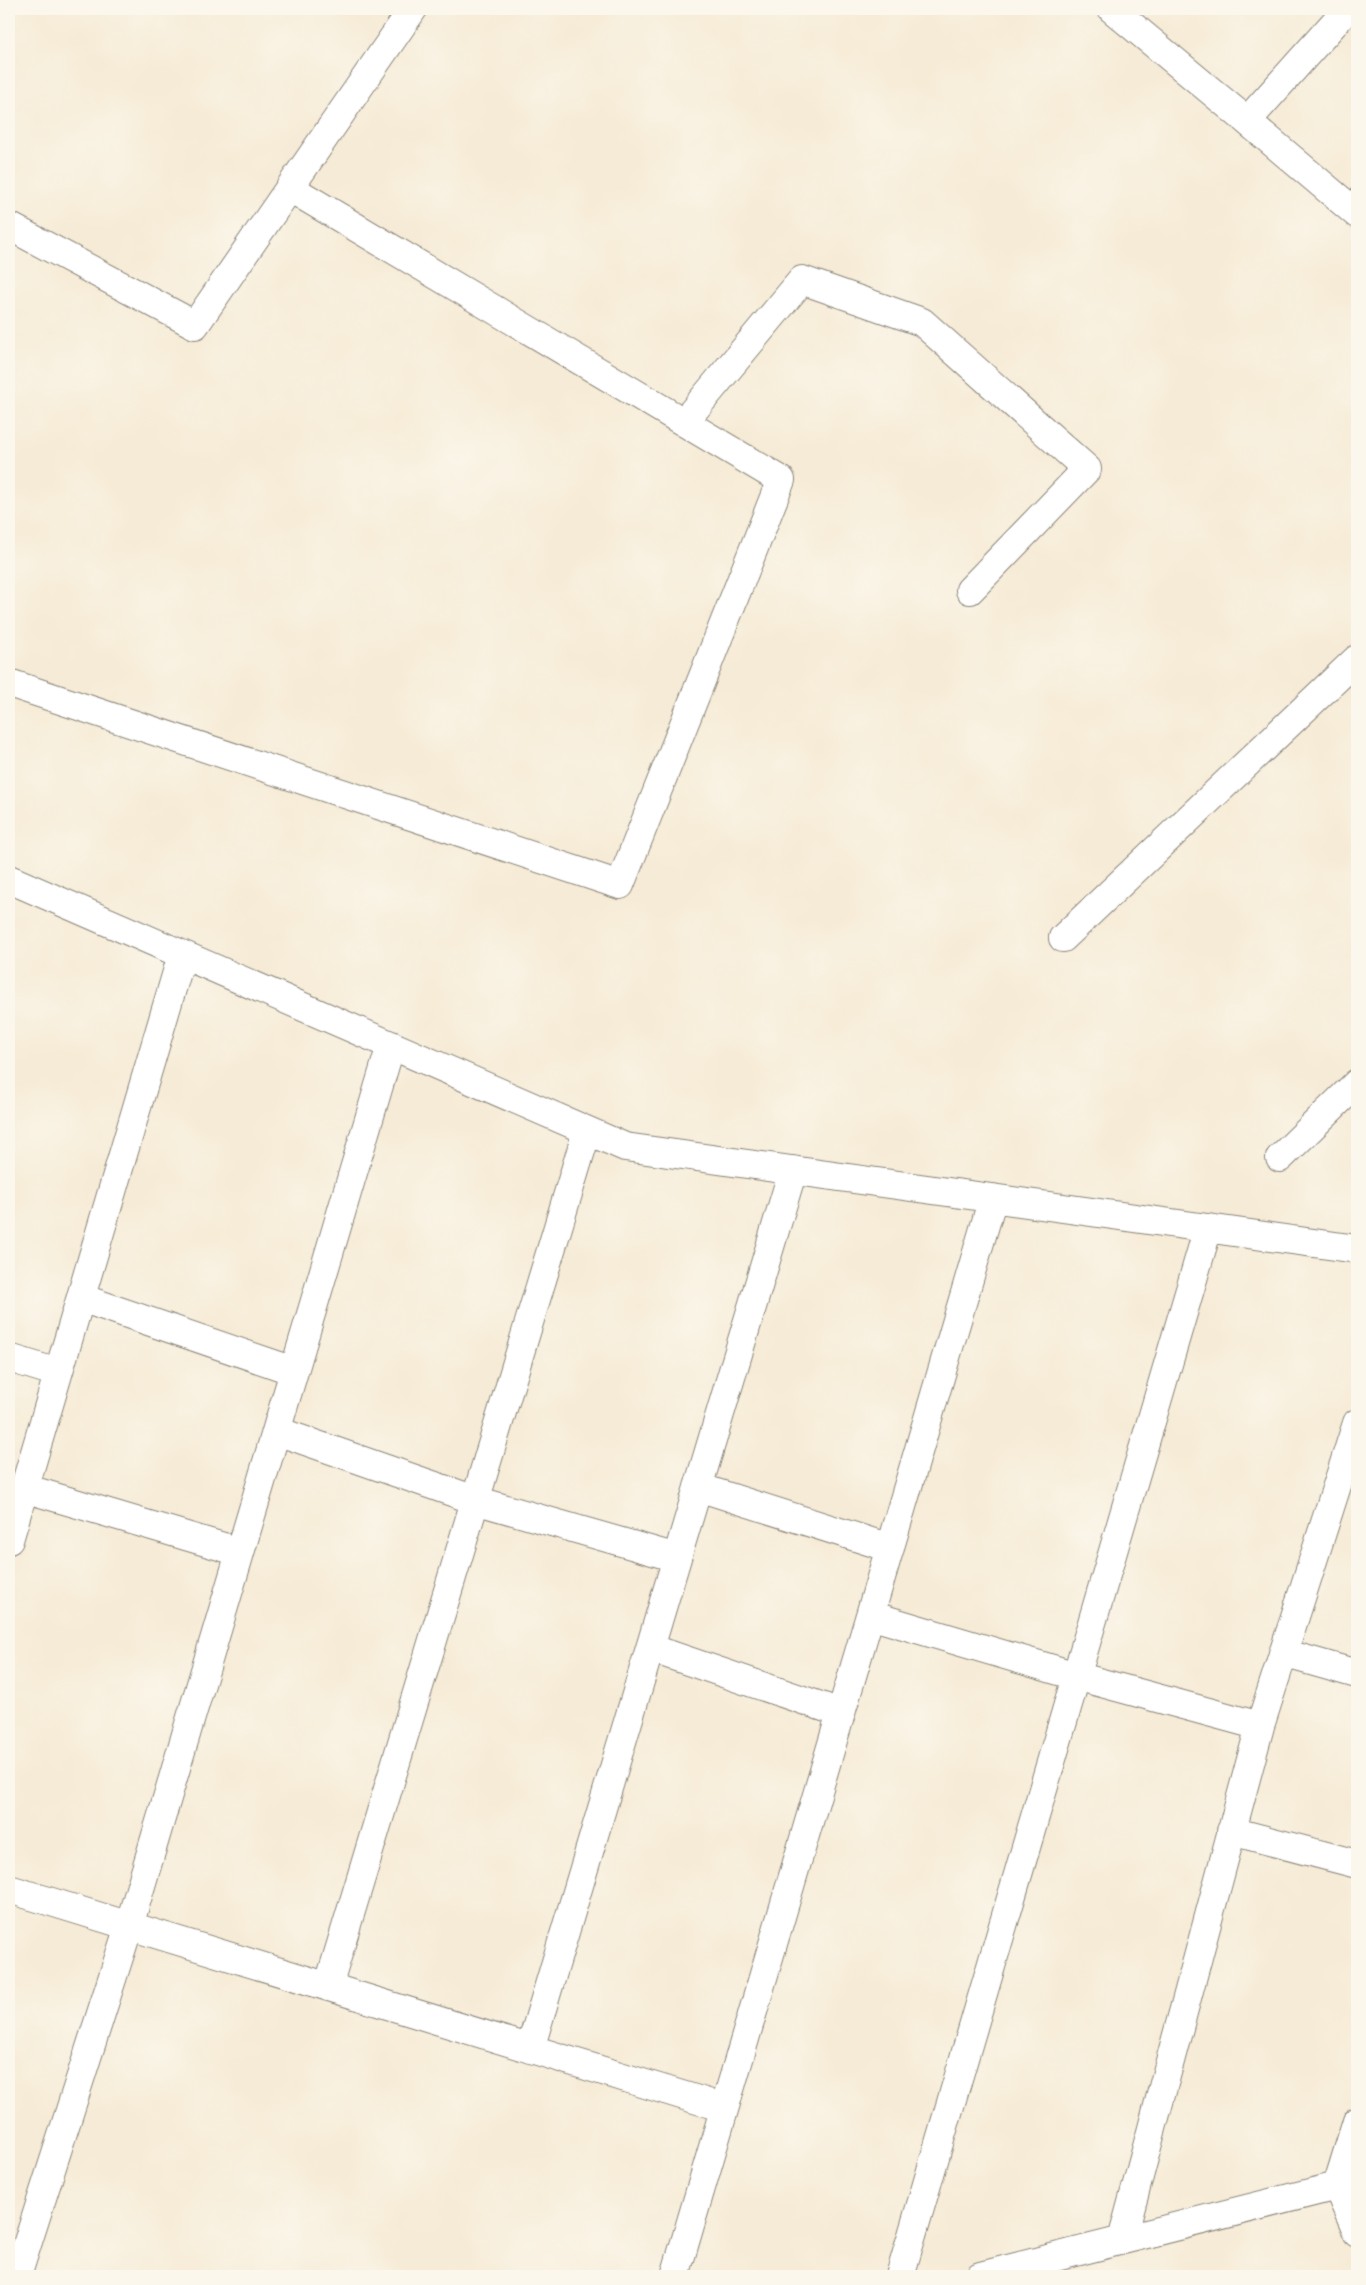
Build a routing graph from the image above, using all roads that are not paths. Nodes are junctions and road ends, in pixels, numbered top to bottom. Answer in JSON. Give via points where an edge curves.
{"nodes":[{"id":1,"x":413,"y":9,"type":"edge"},
{"id":2,"x":1112,"y":9,"type":"edge"},
{"id":3,"x":1347,"y":9,"type":"edge"},
{"id":4,"x":1247,"y":121,"type":"junction"},
{"id":5,"x":290,"y":188,"type":"junction"},
{"id":6,"x":1357,"y":214,"type":"edge"},
{"id":7,"x":9,"y":226,"type":"edge"},
{"id":8,"x":684,"y":422,"type":"junction"},
{"id":9,"x":970,"y":590,"type":"dead end"},
{"id":10,"x":1357,"y":660,"type":"edge"},
{"id":11,"x":9,"y":683,"type":"edge"},
{"id":12,"x":10,"y":883,"type":"edge"},
{"id":13,"x":1064,"y":938,"type":"dead end"},
{"id":14,"x":182,"y":954,"type":"junction"},
{"id":15,"x":391,"y":1046,"type":"junction"},
{"id":16,"x":1357,"y":1082,"type":"edge"},
{"id":17,"x":586,"y":1131,"type":"junction"},
{"id":18,"x":1280,"y":1158,"type":"dead end"},
{"id":19,"x":793,"y":1170,"type":"junction"},
{"id":20,"x":993,"y":1198,"type":"junction"},
{"id":21,"x":1208,"y":1228,"type":"junction"},
{"id":22,"x":1357,"y":1249,"type":"edge"},
{"id":23,"x":81,"y":1298,"type":"junction"},
{"id":24,"x":9,"y":1358,"type":"edge"},
{"id":25,"x":294,"y":1371,"type":"junction"},
{"id":26,"x":58,"y":1373,"type":"junction"},
{"id":27,"x":1357,"y":1423,"type":"edge"},
{"id":28,"x":277,"y":1431,"type":"junction"},
{"id":29,"x":698,"y":1487,"type":"junction"},
{"id":30,"x":24,"y":1488,"type":"junction"},
{"id":31,"x":475,"y":1500,"type":"junction"},
{"id":32,"x":9,"y":1540,"type":"edge"},
{"id":33,"x":890,"y":1548,"type":"junction"},
{"id":34,"x":240,"y":1552,"type":"junction"},
{"id":35,"x":677,"y":1558,"type":"junction"},
{"id":36,"x":870,"y":1615,"type":"junction"},
{"id":37,"x":650,"y":1648,"type":"junction"},
{"id":38,"x":1283,"y":1653,"type":"junction"},
{"id":39,"x":1357,"y":1674,"type":"edge"},
{"id":40,"x":1076,"y":1676,"type":"junction"},
{"id":41,"x":841,"y":1714,"type":"junction"},
{"id":42,"x":1260,"y":1726,"type":"junction"},
{"id":43,"x":1231,"y":1831,"type":"junction"},
{"id":44,"x":1357,"y":1864,"type":"edge"},
{"id":45,"x":9,"y":1889,"type":"edge"},
{"id":46,"x":129,"y":1926,"type":"junction"},
{"id":47,"x":328,"y":1987,"type":"junction"},
{"id":48,"x":530,"y":2050,"type":"junction"},
{"id":49,"x":724,"y":2108,"type":"junction"},
{"id":50,"x":1357,"y":2121,"type":"edge"},
{"id":51,"x":1347,"y":2183,"type":"edge"},
{"id":52,"x":1357,"y":2232,"type":"edge"},
{"id":53,"x":1122,"y":2240,"type":"junction"},
{"id":54,"x":17,"y":2276,"type":"edge"},
{"id":55,"x":675,"y":2276,"type":"edge"},
{"id":56,"x":900,"y":2276,"type":"edge"},
{"id":57,"x":980,"y":2276,"type":"edge"}],
"edges":[{"from":1,"to":5,"type":"street"},
{"from":2,"to":4,"type":"street"},
{"from":3,"to":4,"type":"street"},
{"from":4,"to":6,"type":"street"},
{"from":5,"to":7,"type":"street","via":[[195,325]]},
{"from":5,"to":8,"type":"street"},
{"from":8,"to":9,"type":"street","via":[[802,280],[922,322],[1087,469]]},
{"from":8,"to":11,"type":"street","via":[[781,480],[620,886]]},
{"from":10,"to":13,"type":"street"},
{"from":12,"to":14,"type":"street"},
{"from":14,"to":15,"type":"street"},
{"from":14,"to":23,"type":"street"},
{"from":15,"to":17,"type":"street"},
{"from":15,"to":25,"type":"street"},
{"from":16,"to":18,"type":"street"},
{"from":17,"to":19,"type":"street","via":[[625,1147]]},
{"from":17,"to":31,"type":"street"},
{"from":19,"to":20,"type":"street"},
{"from":19,"to":29,"type":"street"},
{"from":20,"to":21,"type":"street"},
{"from":20,"to":33,"type":"street"},
{"from":21,"to":22,"type":"street"},
{"from":21,"to":40,"type":"street"},
{"from":23,"to":25,"type":"street"},
{"from":23,"to":26,"type":"street"},
{"from":24,"to":26,"type":"street"},
{"from":25,"to":28,"type":"street"},
{"from":26,"to":30,"type":"street"},
{"from":27,"to":38,"type":"street"},
{"from":28,"to":31,"type":"street"},
{"from":28,"to":34,"type":"street"},
{"from":29,"to":33,"type":"street"},
{"from":29,"to":35,"type":"street"},
{"from":30,"to":32,"type":"street"},
{"from":30,"to":34,"type":"street"},
{"from":31,"to":35,"type":"street"},
{"from":31,"to":47,"type":"street"},
{"from":33,"to":36,"type":"street"},
{"from":34,"to":46,"type":"street"},
{"from":35,"to":37,"type":"street"},
{"from":36,"to":40,"type":"street"},
{"from":36,"to":41,"type":"street"},
{"from":37,"to":41,"type":"street"},
{"from":37,"to":48,"type":"street"},
{"from":38,"to":39,"type":"street"},
{"from":38,"to":42,"type":"street"},
{"from":40,"to":42,"type":"street"},
{"from":40,"to":56,"type":"street"},
{"from":41,"to":49,"type":"street"},
{"from":42,"to":43,"type":"street"},
{"from":43,"to":44,"type":"street"},
{"from":43,"to":53,"type":"street"},
{"from":45,"to":46,"type":"street"},
{"from":46,"to":47,"type":"street"},
{"from":46,"to":54,"type":"street"},
{"from":47,"to":48,"type":"street"},
{"from":48,"to":49,"type":"street"},
{"from":49,"to":55,"type":"street"},
{"from":50,"to":51,"type":"street"},
{"from":51,"to":52,"type":"street"},
{"from":51,"to":53,"type":"street"},
{"from":53,"to":57,"type":"street"}]}
